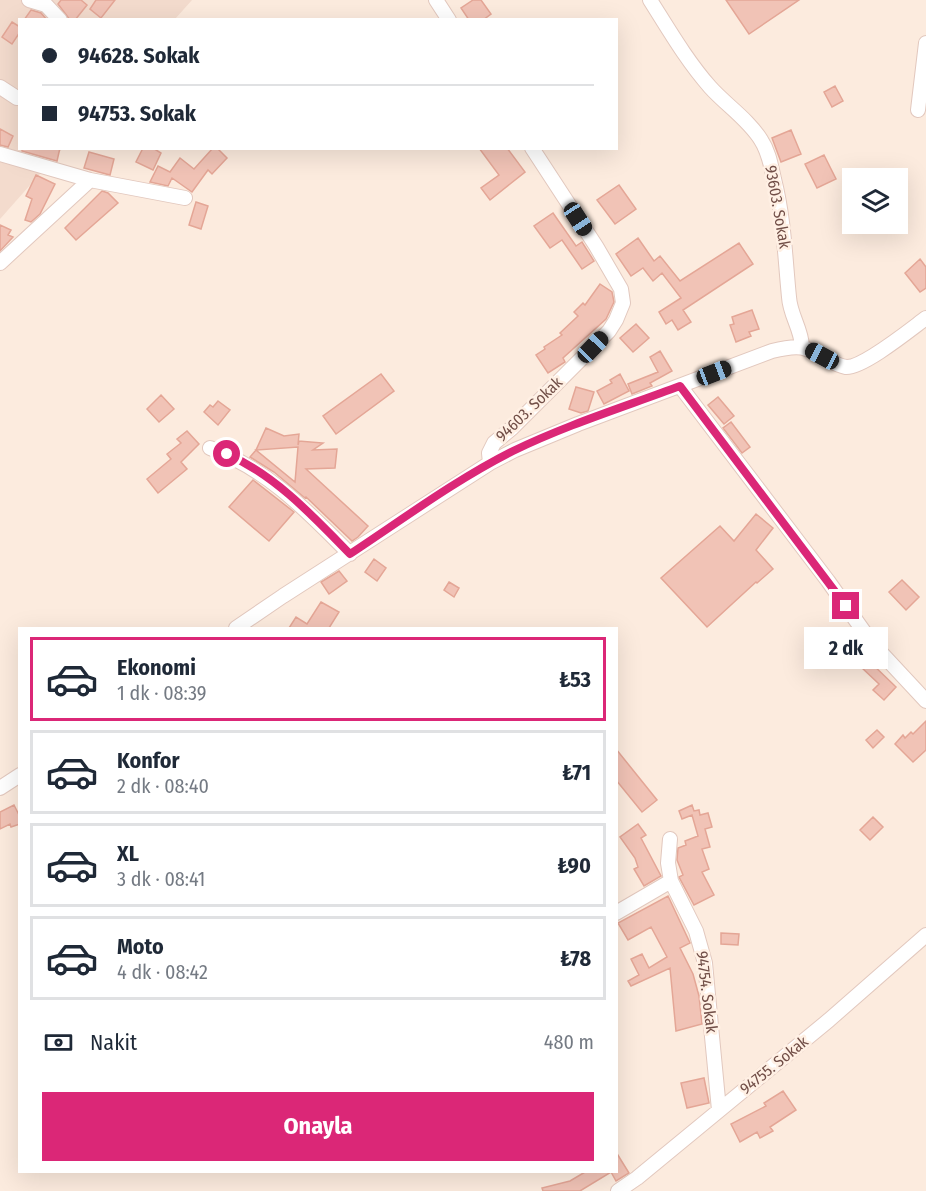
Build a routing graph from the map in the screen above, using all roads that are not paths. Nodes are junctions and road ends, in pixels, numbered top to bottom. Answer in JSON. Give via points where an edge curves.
{"nodes":[{"id":1,"x":28,"y":0,"type":"edge"},
{"id":2,"x":436,"y":0,"type":"edge"},
{"id":3,"x":650,"y":0,"type":"edge"},
{"id":4,"x":58,"y":18,"type":"edge"},
{"id":5,"x":448,"y":18,"type":"edge"},
{"id":6,"x":926,"y":43,"type":"edge"},
{"id":7,"x":0,"y":87,"type":"edge"},
{"id":8,"x":17,"y":98,"type":"dead end"},
{"id":9,"x":918,"y":110,"type":"dead end"},
{"id":10,"x":533,"y":150,"type":"edge"},
{"id":11,"x":0,"y":154,"type":"edge"},
{"id":12,"x":90,"y":180,"type":"junction"},
{"id":13,"x":185,"y":198,"type":"dead end"},
{"id":14,"x":0,"y":263,"type":"edge"},
{"id":15,"x":926,"y":318,"type":"edge"},
{"id":16,"x":802,"y":346,"type":"junction"},
{"id":17,"x":680,"y":386,"type":"junction"},
{"id":18,"x":210,"y":448,"type":"dead end"},
{"id":19,"x":490,"y":463,"type":"junction"},
{"id":20,"x":350,"y":554,"type":"junction"},
{"id":21,"x":237,"y":627,"type":"edge"},
{"id":22,"x":926,"y":701,"type":"edge"},
{"id":23,"x":18,"y":776,"type":"edge"},
{"id":24,"x":0,"y":788,"type":"edge"},
{"id":25,"x":670,"y":839,"type":"dead end"},
{"id":26,"x":671,"y":881,"type":"junction"},
{"id":27,"x":618,"y":912,"type":"edge"},
{"id":28,"x":926,"y":934,"type":"edge"},
{"id":29,"x":719,"y":1110,"type":"junction"},
{"id":30,"x":618,"y":1191,"type":"edge"}],
"edges":[{"from":1,"to":4,"type":"street","via":[[46,5]]},
{"from":2,"to":5,"type":"street"},
{"from":3,"to":16,"type":"street","name":"93603. Sokak","via":[[698,73],[752,128],[766,148],[780,200],[789,299]]},
{"from":6,"to":9,"type":"street"},
{"from":7,"to":8,"type":"street"},
{"from":10,"to":19,"type":"street","name":"94603. Sokak","via":[[607,263],[621,289],[623,303],[609,330],[494,443]]},
{"from":11,"to":12,"type":"street"},
{"from":12,"to":13,"type":"street"},
{"from":12,"to":14,"type":"street"},
{"from":15,"to":16,"type":"street","via":[[854,366],[836,364]]},
{"from":16,"to":17,"type":"street","via":[[772,351]]},
{"from":17,"to":19,"type":"street","via":[[578,424]]},
{"from":17,"to":22,"type":"street","via":[[872,642]]},
{"from":18,"to":20,"type":"street","via":[[240,460],[264,476]]},
{"from":19,"to":20,"type":"street"},
{"from":20,"to":21,"type":"street"},
{"from":23,"to":24,"type":"street"},
{"from":25,"to":26,"type":"street","name":"94754. Sokak"},
{"from":26,"to":27,"type":"street"},
{"from":26,"to":29,"type":"street","name":"94754. Sokak","via":[[701,946]]},
{"from":28,"to":29,"type":"street","name":"94755. Sokak"},
{"from":29,"to":30,"type":"street","name":"94755. Sokak"}]}
